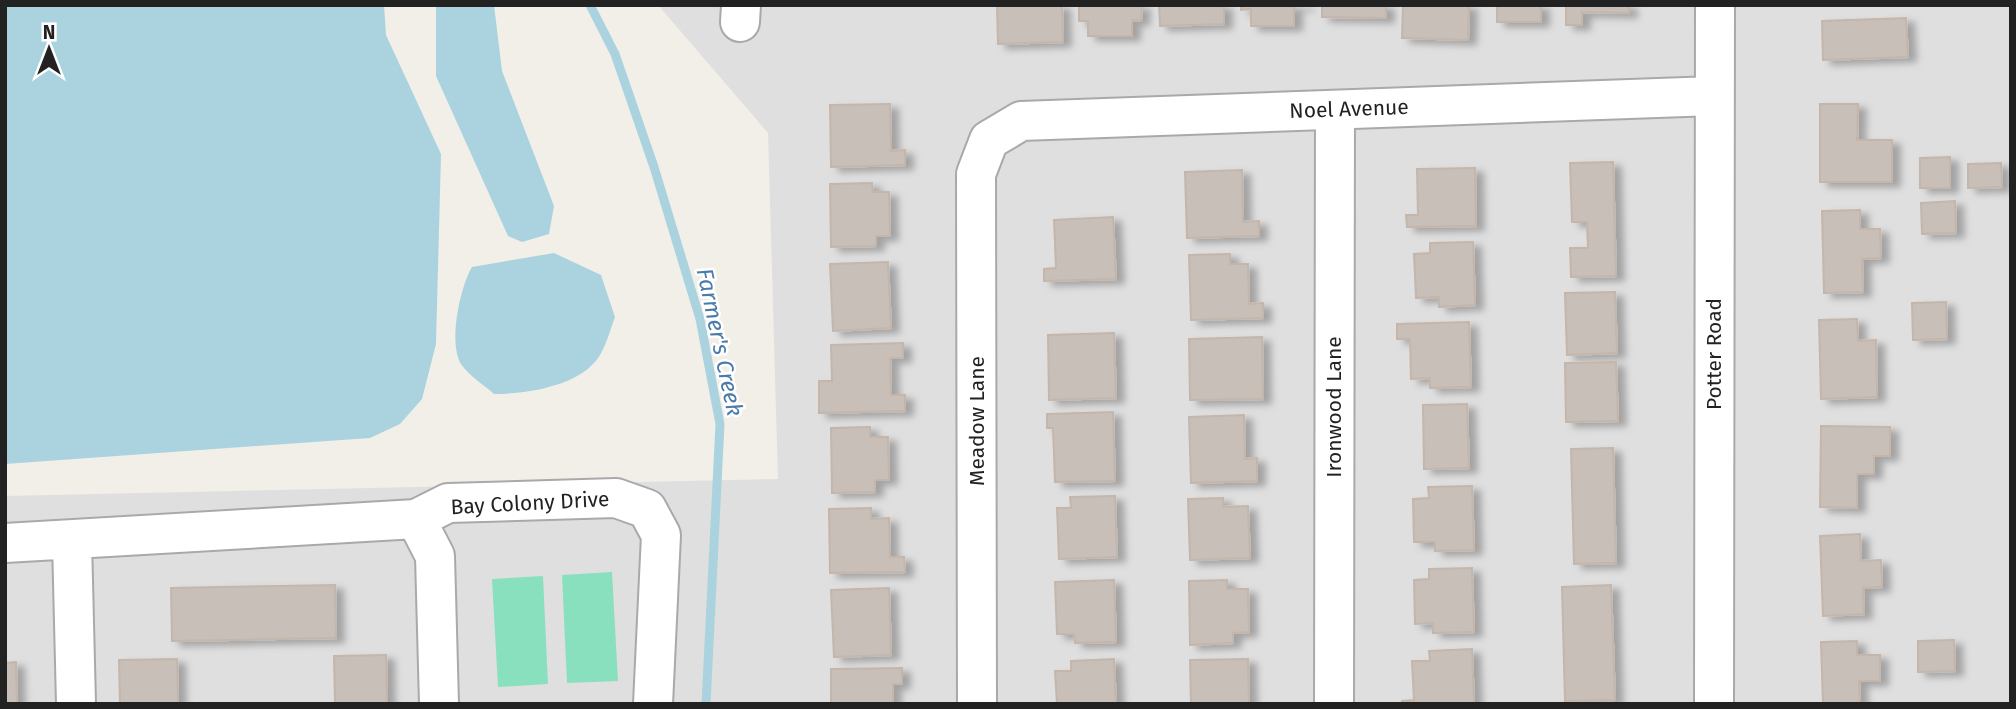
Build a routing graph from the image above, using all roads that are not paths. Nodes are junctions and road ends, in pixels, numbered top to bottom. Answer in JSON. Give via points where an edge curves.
{"nodes":[{"id":1,"x":1715,"y":5,"type":"edge"},
{"id":2,"x":1714,"y":96,"type":"junction"},
{"id":3,"x":1335,"y":110,"type":"junction"},
{"id":4,"x":989,"y":140,"type":"joint"},
{"id":5,"x":416,"y":519,"type":"junction"},
{"id":6,"x":72,"y":541,"type":"junction"},
{"id":7,"x":5,"y":543,"type":"edge"},
{"id":8,"x":76,"y":704,"type":"edge"},
{"id":9,"x":439,"y":704,"type":"edge"},
{"id":10,"x":653,"y":704,"type":"edge"},
{"id":11,"x":977,"y":704,"type":"edge"},
{"id":12,"x":1334,"y":704,"type":"edge"},
{"id":13,"x":1714,"y":704,"type":"edge"}],
"edges":[{"from":1,"to":2,"type":"street","name":"Potter Road"},
{"from":2,"to":3,"type":"street","name":"Noel Avenue"},
{"from":2,"to":13,"type":"street","name":"Potter Road"},
{"from":3,"to":4,"type":"street","name":"Noel Avenue","via":[[1021,121]]},
{"from":3,"to":12,"type":"street","name":"Ironwood Lane"},
{"from":4,"to":11,"type":"street","name":"Meadow Lane","via":[[976,174]]},
{"from":5,"to":6,"type":"street","name":"Bay Colony Drive"},
{"from":5,"to":9,"type":"street","via":[[435,556]]},
{"from":5,"to":10,"type":"street","name":"Bay Colony Drive","via":[[448,503],[616,498],[648,509],[661,535]]},
{"from":6,"to":7,"type":"street","name":"Bay Colony Drive"},
{"from":6,"to":8,"type":"street"}]}
